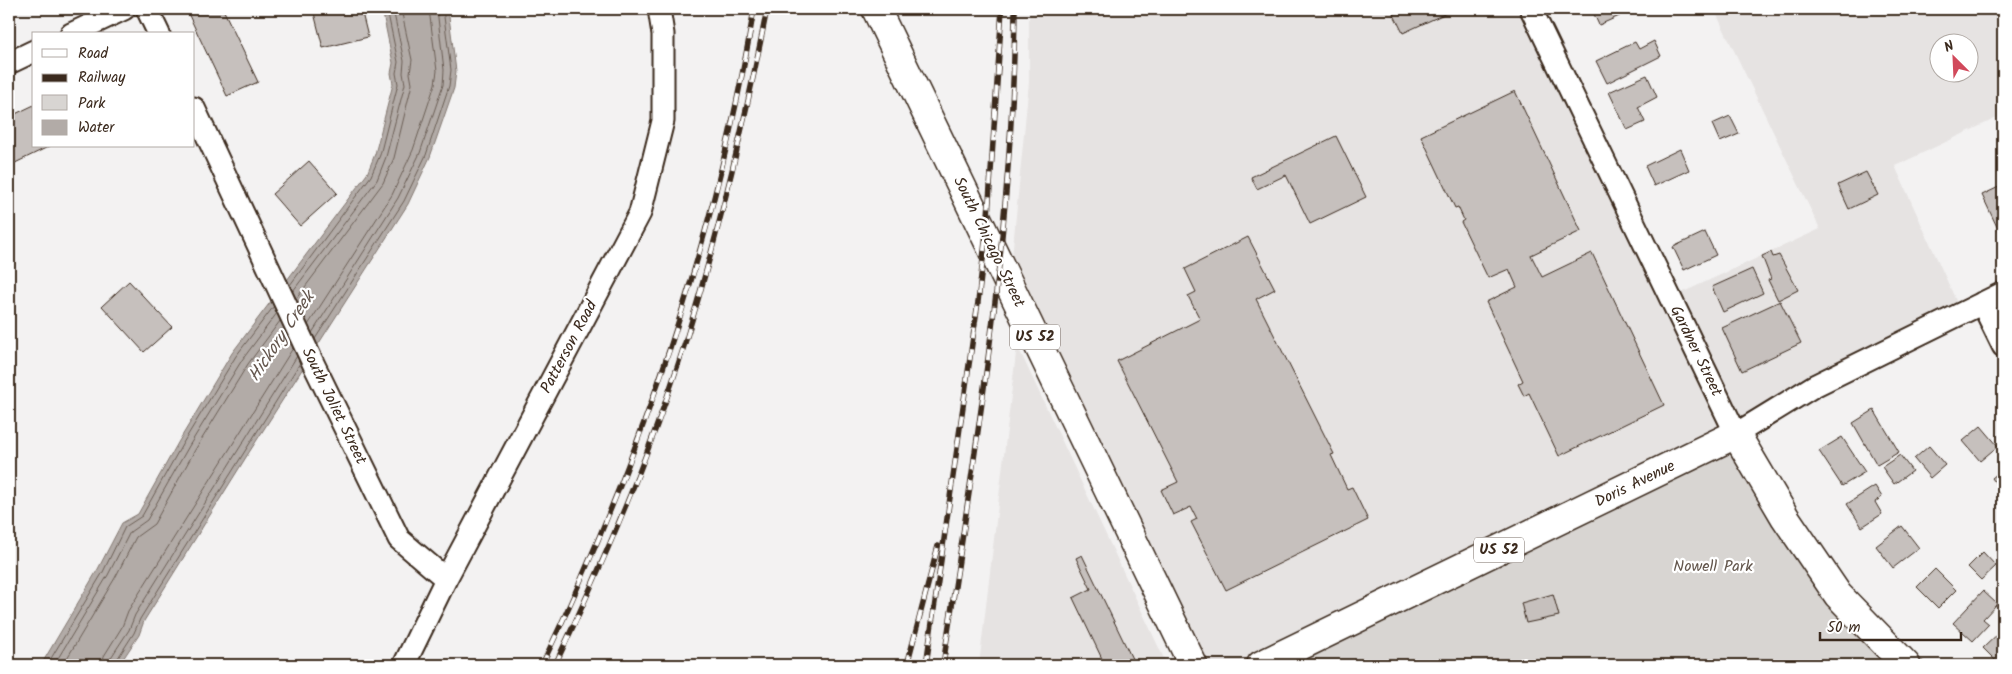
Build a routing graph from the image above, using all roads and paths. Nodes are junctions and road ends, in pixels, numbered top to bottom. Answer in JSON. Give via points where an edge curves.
{"nodes":[{"id":1,"x":124,"y":9,"type":"edge"},
{"id":2,"x":147,"y":9,"type":"edge"},
{"id":3,"x":659,"y":9,"type":"edge"},
{"id":4,"x":876,"y":9,"type":"edge"},
{"id":5,"x":1531,"y":9,"type":"edge"},
{"id":6,"x":74,"y":32,"type":"edge"},
{"id":7,"x":158,"y":32,"type":"edge"},
{"id":8,"x":32,"y":52,"type":"edge"},
{"id":9,"x":9,"y":63,"type":"edge"},
{"id":10,"x":195,"y":110,"type":"edge"},
{"id":11,"x":2003,"y":293,"type":"edge"},
{"id":12,"x":1982,"y":303,"type":"junction"},
{"id":13,"x":2003,"y":346,"type":"edge"},
{"id":14,"x":1736,"y":434,"type":"junction"},
{"id":15,"x":446,"y":579,"type":"junction"},
{"id":16,"x":404,"y":665,"type":"edge"},
{"id":17,"x":1193,"y":665,"type":"edge"},
{"id":18,"x":1261,"y":665,"type":"edge"},
{"id":19,"x":1906,"y":665,"type":"edge"}],
"edges":[{"from":1,"to":6,"type":"street"},
{"from":2,"to":7,"type":"street"},
{"from":3,"to":15,"type":"street","name":"Patterson Road","via":[[663,121],[640,213]]},
{"from":4,"to":17,"type":"main road","name":"South Chicago Street","number":"US 52"},
{"from":5,"to":14,"type":"street","name":"Gardner Street"},
{"from":8,"to":9,"type":"street"},
{"from":10,"to":15,"type":"street","name":"South Joliet Street","via":[[399,539]]},
{"from":11,"to":12,"type":"street","name":"Doris Avenue"},
{"from":12,"to":13,"type":"street"},
{"from":12,"to":14,"type":"street","name":"Doris Avenue","via":[[1814,386]]},
{"from":14,"to":18,"type":"main road","name":"Doris Avenue","number":"US 52"},
{"from":14,"to":19,"type":"main road","name":"Gardner Street","via":[[1785,517],[1838,595]]},
{"from":15,"to":16,"type":"street","name":"Patterson Road"}]}
